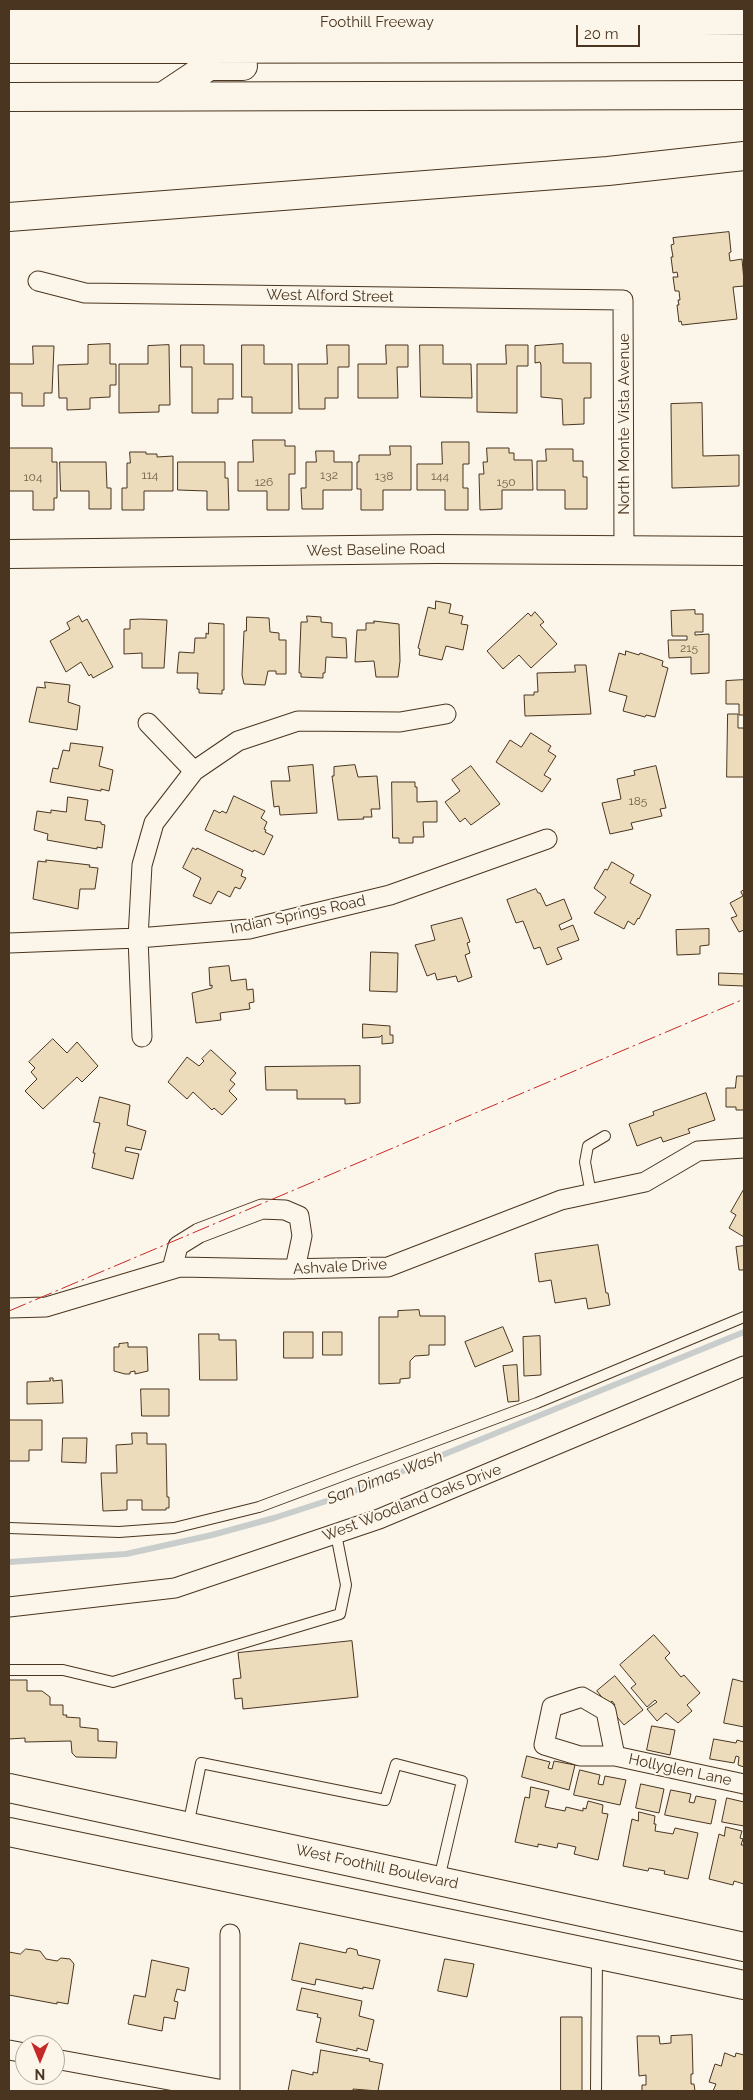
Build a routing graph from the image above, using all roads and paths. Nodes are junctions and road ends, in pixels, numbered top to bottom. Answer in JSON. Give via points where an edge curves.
{"nodes":[{"id":1,"x":744,"y":20,"type":"edge"},
{"id":2,"x":19,"y":37,"type":"edge"},
{"id":3,"x":744,"y":48,"type":"edge"},
{"id":4,"x":744,"y":66,"type":"edge"},
{"id":5,"x":744,"y":95,"type":"edge"},
{"id":6,"x":164,"y":96,"type":"junction"},
{"id":7,"x":16,"y":97,"type":"edge"},
{"id":8,"x":744,"y":156,"type":"edge"},
{"id":9,"x":9,"y":217,"type":"edge"},
{"id":10,"x":38,"y":281,"type":"dead end"},
{"id":11,"x":623,"y":300,"type":"joint"},
{"id":12,"x":624,"y":549,"type":"junction"},
{"id":13,"x":744,"y":551,"type":"edge"},
{"id":14,"x":9,"y":554,"type":"edge"},
{"id":15,"x":446,"y":714,"type":"dead end"},
{"id":16,"x":148,"y":722,"type":"dead end"},
{"id":17,"x":194,"y":771,"type":"junction"},
{"id":18,"x":547,"y":839,"type":"dead end"},
{"id":19,"x":138,"y":938,"type":"junction"},
{"id":20,"x":9,"y":943,"type":"edge"},
{"id":21,"x":142,"y":1037,"type":"dead end"},
{"id":22,"x":605,"y":1136,"type":"dead end"},
{"id":23,"x":744,"y":1148,"type":"edge"},
{"id":24,"x":591,"y":1194,"type":"junction"},
{"id":25,"x":172,"y":1269,"type":"junction"},
{"id":26,"x":295,"y":1269,"type":"junction"},
{"id":27,"x":9,"y":1308,"type":"edge"},
{"id":28,"x":744,"y":1317,"type":"edge"},
{"id":29,"x":744,"y":1366,"type":"edge"},
{"id":30,"x":9,"y":1528,"type":"edge"},
{"id":31,"x":336,"y":1534,"type":"junction"},
{"id":32,"x":9,"y":1607,"type":"edge"},
{"id":33,"x":9,"y":1670,"type":"edge"},
{"id":34,"x":615,"y":1756,"type":"dead end"},
{"id":35,"x":744,"y":1784,"type":"edge"},
{"id":36,"x":9,"y":1788,"type":"edge"},
{"id":37,"x":188,"y":1826,"type":"junction"},
{"id":38,"x":9,"y":1832,"type":"edge"},
{"id":39,"x":439,"y":1880,"type":"junction"},
{"id":40,"x":230,"y":1934,"type":"dead end"},
{"id":41,"x":744,"y":1947,"type":"edge"},
{"id":42,"x":597,"y":1954,"type":"junction"},
{"id":43,"x":744,"y":1985,"type":"edge"},
{"id":44,"x":65,"y":2061,"type":"edge"},
{"id":45,"x":230,"y":2091,"type":"edge"},
{"id":46,"x":596,"y":2091,"type":"edge"}],
"edges":[{"from":1,"to":2,"type":"main road","name":"Foothill Freeway"},
{"from":2,"to":3,"type":"main road"},
{"from":4,"to":6,"type":"main road","via":[[209,66]]},
{"from":5,"to":6,"type":"main road"},
{"from":6,"to":7,"type":"main road"},
{"from":8,"to":9,"type":"main road","via":[[608,171]]},
{"from":10,"to":11,"type":"street","name":"West Alford Street","via":[[85,293]]},
{"from":11,"to":12,"type":"street","name":"North Monte Vista Avenue"},
{"from":12,"to":13,"type":"main road","name":"West Baseline Road"},
{"from":12,"to":14,"type":"main road","name":"West Baseline Road"},
{"from":15,"to":17,"type":"street","via":[[400,722],[298,722],[238,741]]},
{"from":16,"to":17,"type":"street"},
{"from":17,"to":19,"type":"street","via":[[154,823],[142,865]]},
{"from":18,"to":19,"type":"street","name":"Indian Springs Road","via":[[390,894],[287,920],[249,929]]},
{"from":19,"to":20,"type":"street","name":"Indian Springs Road"},
{"from":19,"to":21,"type":"street"},
{"from":22,"to":24,"type":"lane","via":[[588,1146],[585,1162]]},
{"from":23,"to":24,"type":"street","name":"Ashvale Drive","via":[[698,1151],[645,1182]]},
{"from":24,"to":26,"type":"street","name":"Ashvale Drive","via":[[561,1200],[388,1267]]},
{"from":25,"to":26,"type":"street","name":"Ashvale Drive"},
{"from":25,"to":26,"type":"street","via":[[178,1246],[199,1234],[262,1209],[285,1210],[299,1216],[302,1236]]},
{"from":25,"to":27,"type":"street","name":"Ashvale Drive","via":[[46,1307]]},
{"from":28,"to":30,"type":"lane","via":[[537,1403],[259,1507],[174,1528],[119,1532]]},
{"from":29,"to":31,"type":"street","name":"West Woodland Oaks Drive"},
{"from":31,"to":32,"type":"street","name":"West Woodland Oaks Drive","via":[[175,1588]]},
{"from":31,"to":33,"type":"lane","via":[[346,1584],[340,1614],[113,1682],[63,1670]]},
{"from":34,"to":35,"type":"street","name":"Hollyglen Lane"},
{"from":36,"to":37,"type":"main road","name":"West Foothill Boulevard"},
{"from":37,"to":39,"type":"main road","name":"West Foothill Boulevard"},
{"from":37,"to":39,"type":"lane","via":[[201,1763],[385,1800],[396,1764],[462,1781]]},
{"from":38,"to":42,"type":"main road"},
{"from":39,"to":41,"type":"main road","name":"West Foothill Boulevard"},
{"from":40,"to":45,"type":"street"},
{"from":42,"to":43,"type":"main road"},
{"from":42,"to":46,"type":"lane"},
{"from":44,"to":45,"type":"street"}]}
